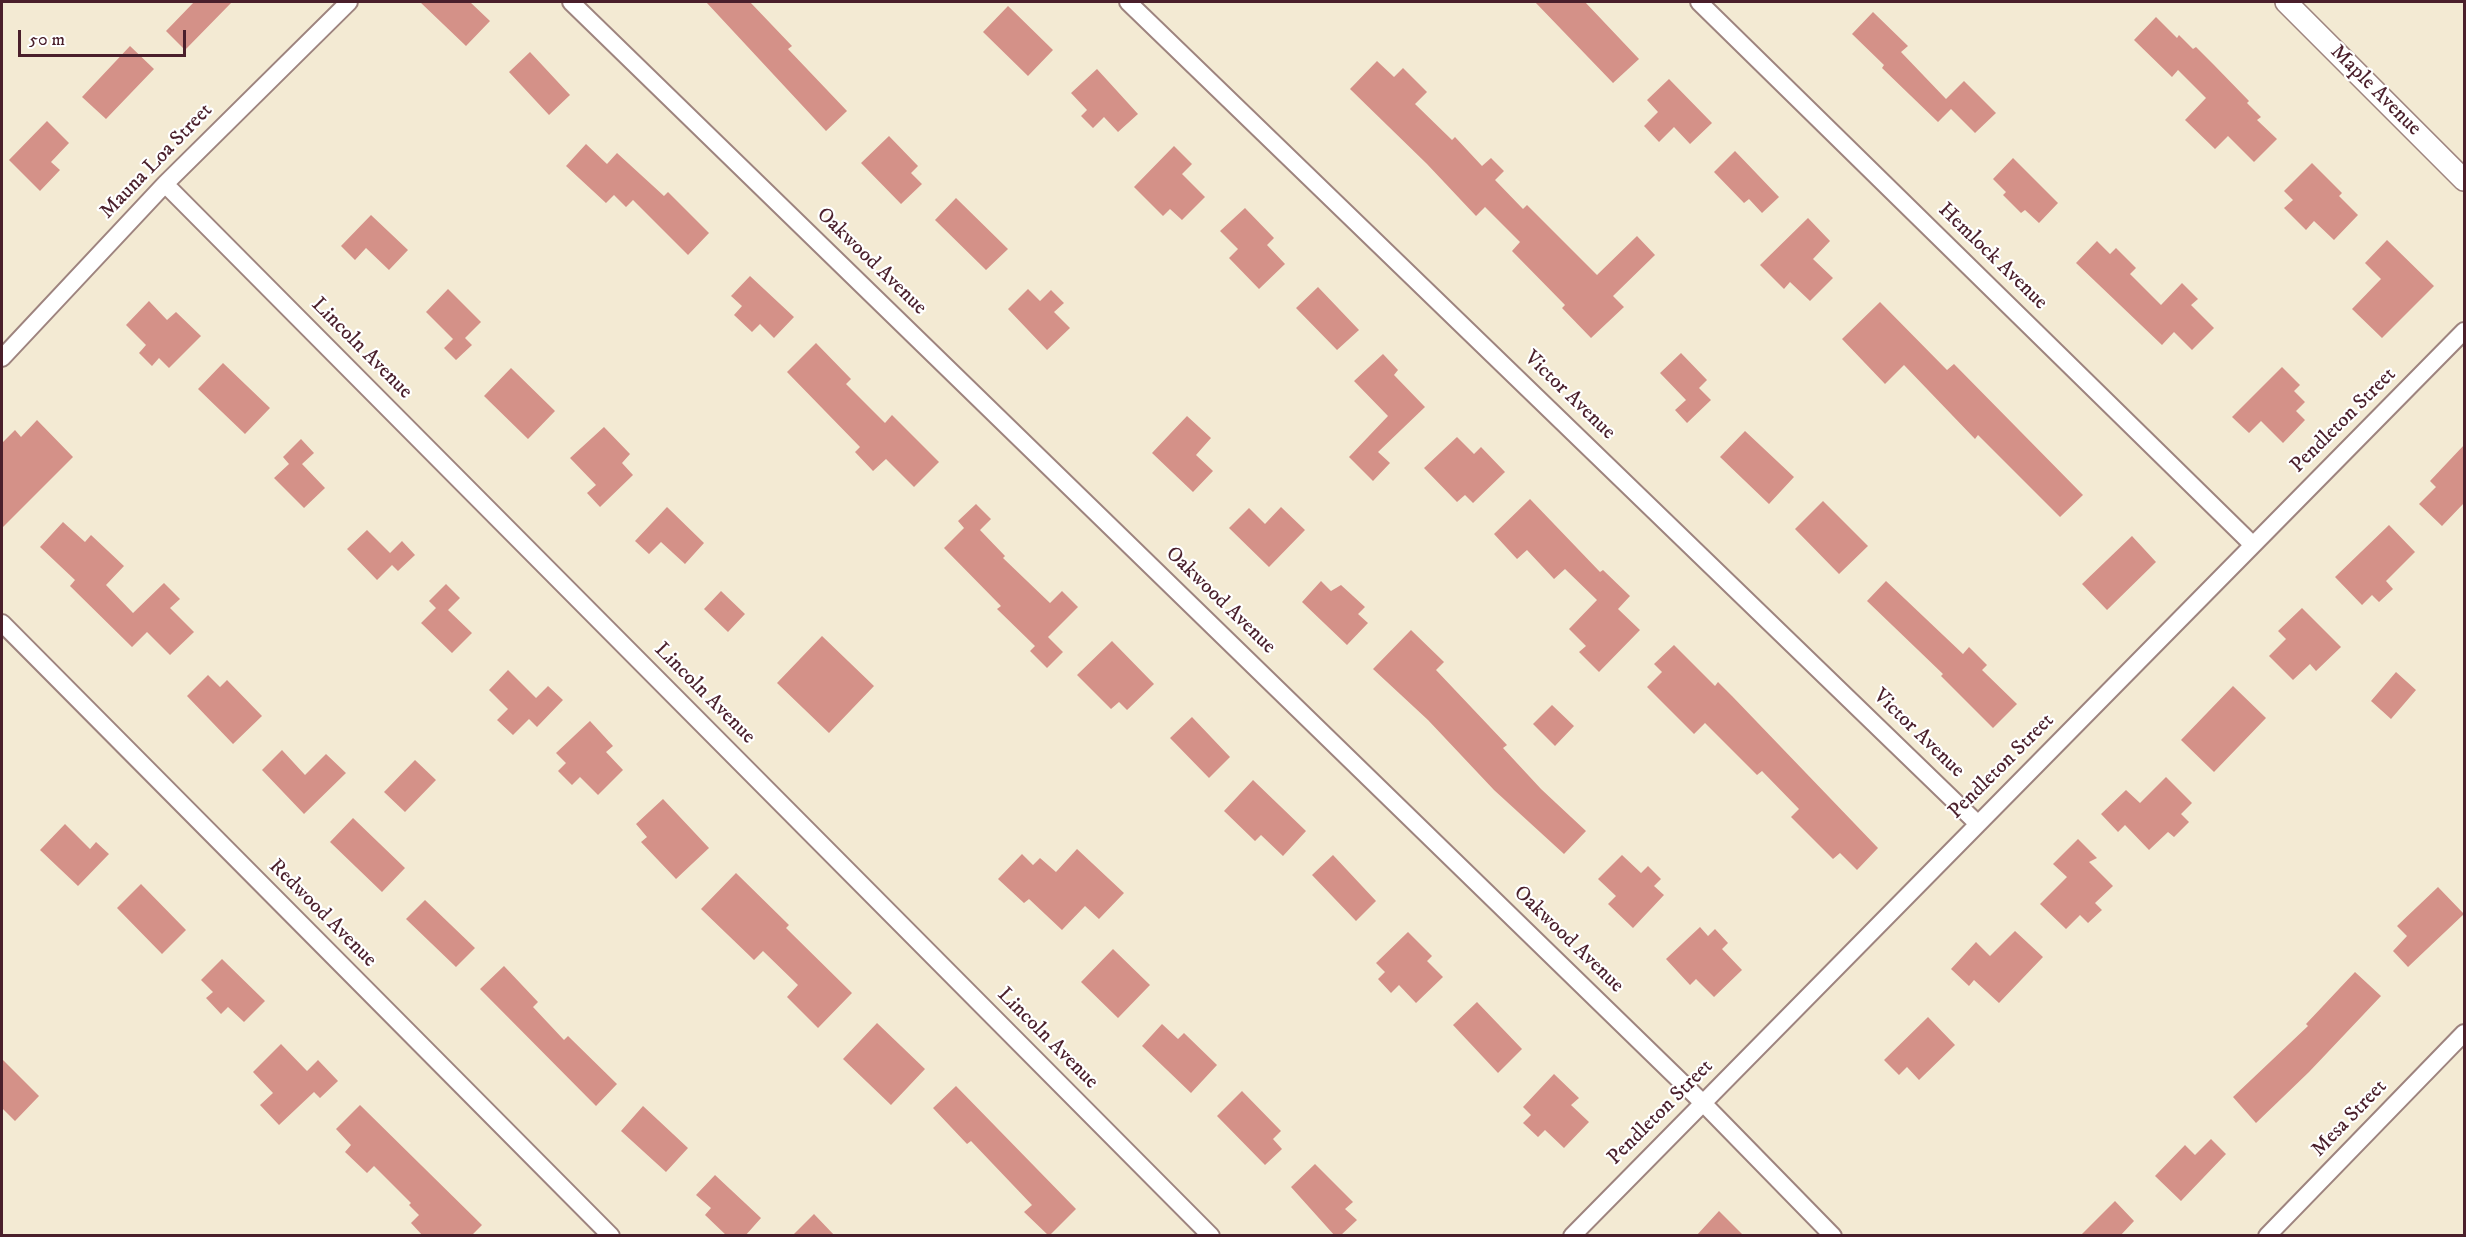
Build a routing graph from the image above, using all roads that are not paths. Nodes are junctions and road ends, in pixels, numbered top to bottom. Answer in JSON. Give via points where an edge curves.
{"nodes":[{"id":1,"x":349,"y":2,"type":"edge"},
{"id":2,"x":571,"y":2,"type":"edge"},
{"id":3,"x":1128,"y":2,"type":"edge"},
{"id":4,"x":1699,"y":2,"type":"edge"},
{"id":5,"x":2286,"y":2,"type":"edge"},
{"id":6,"x":2464,"y":180,"type":"edge"},
{"id":7,"x":165,"y":184,"type":"junction"},
{"id":8,"x":2464,"y":330,"type":"edge"},
{"id":9,"x":2,"y":358,"type":"edge"},
{"id":10,"x":2253,"y":545,"type":"junction"},
{"id":11,"x":2,"y":623,"type":"edge"},
{"id":12,"x":1978,"y":824,"type":"junction"},
{"id":13,"x":2464,"y":1033,"type":"edge"},
{"id":14,"x":1703,"y":1103,"type":"junction"},
{"id":15,"x":610,"y":1236,"type":"edge"},
{"id":16,"x":1211,"y":1236,"type":"edge"},
{"id":17,"x":1572,"y":1236,"type":"edge"},
{"id":18,"x":1833,"y":1236,"type":"edge"},
{"id":19,"x":2267,"y":1236,"type":"edge"}],
"edges":[{"from":1,"to":7,"type":"street","name":"Mauna Loa Street"},
{"from":2,"to":14,"type":"street","name":"Oakwood Avenue"},
{"from":3,"to":12,"type":"street","name":"Victor Avenue"},
{"from":4,"to":10,"type":"street","name":"Hemlock Avenue"},
{"from":5,"to":6,"type":"street","name":"Maple Avenue"},
{"from":7,"to":9,"type":"street","name":"Mauna Loa Street"},
{"from":7,"to":16,"type":"street","name":"Lincoln Avenue"},
{"from":8,"to":10,"type":"street","name":"Pendleton Street"},
{"from":10,"to":12,"type":"street","name":"Pendleton Street"},
{"from":11,"to":15,"type":"street","name":"Redwood Avenue"},
{"from":12,"to":14,"type":"street","name":"Pendleton Street"},
{"from":13,"to":19,"type":"street","name":"Mesa Street"},
{"from":14,"to":17,"type":"street","name":"Pendleton Street"},
{"from":14,"to":18,"type":"street","name":"Oakwood Avenue"}]}
